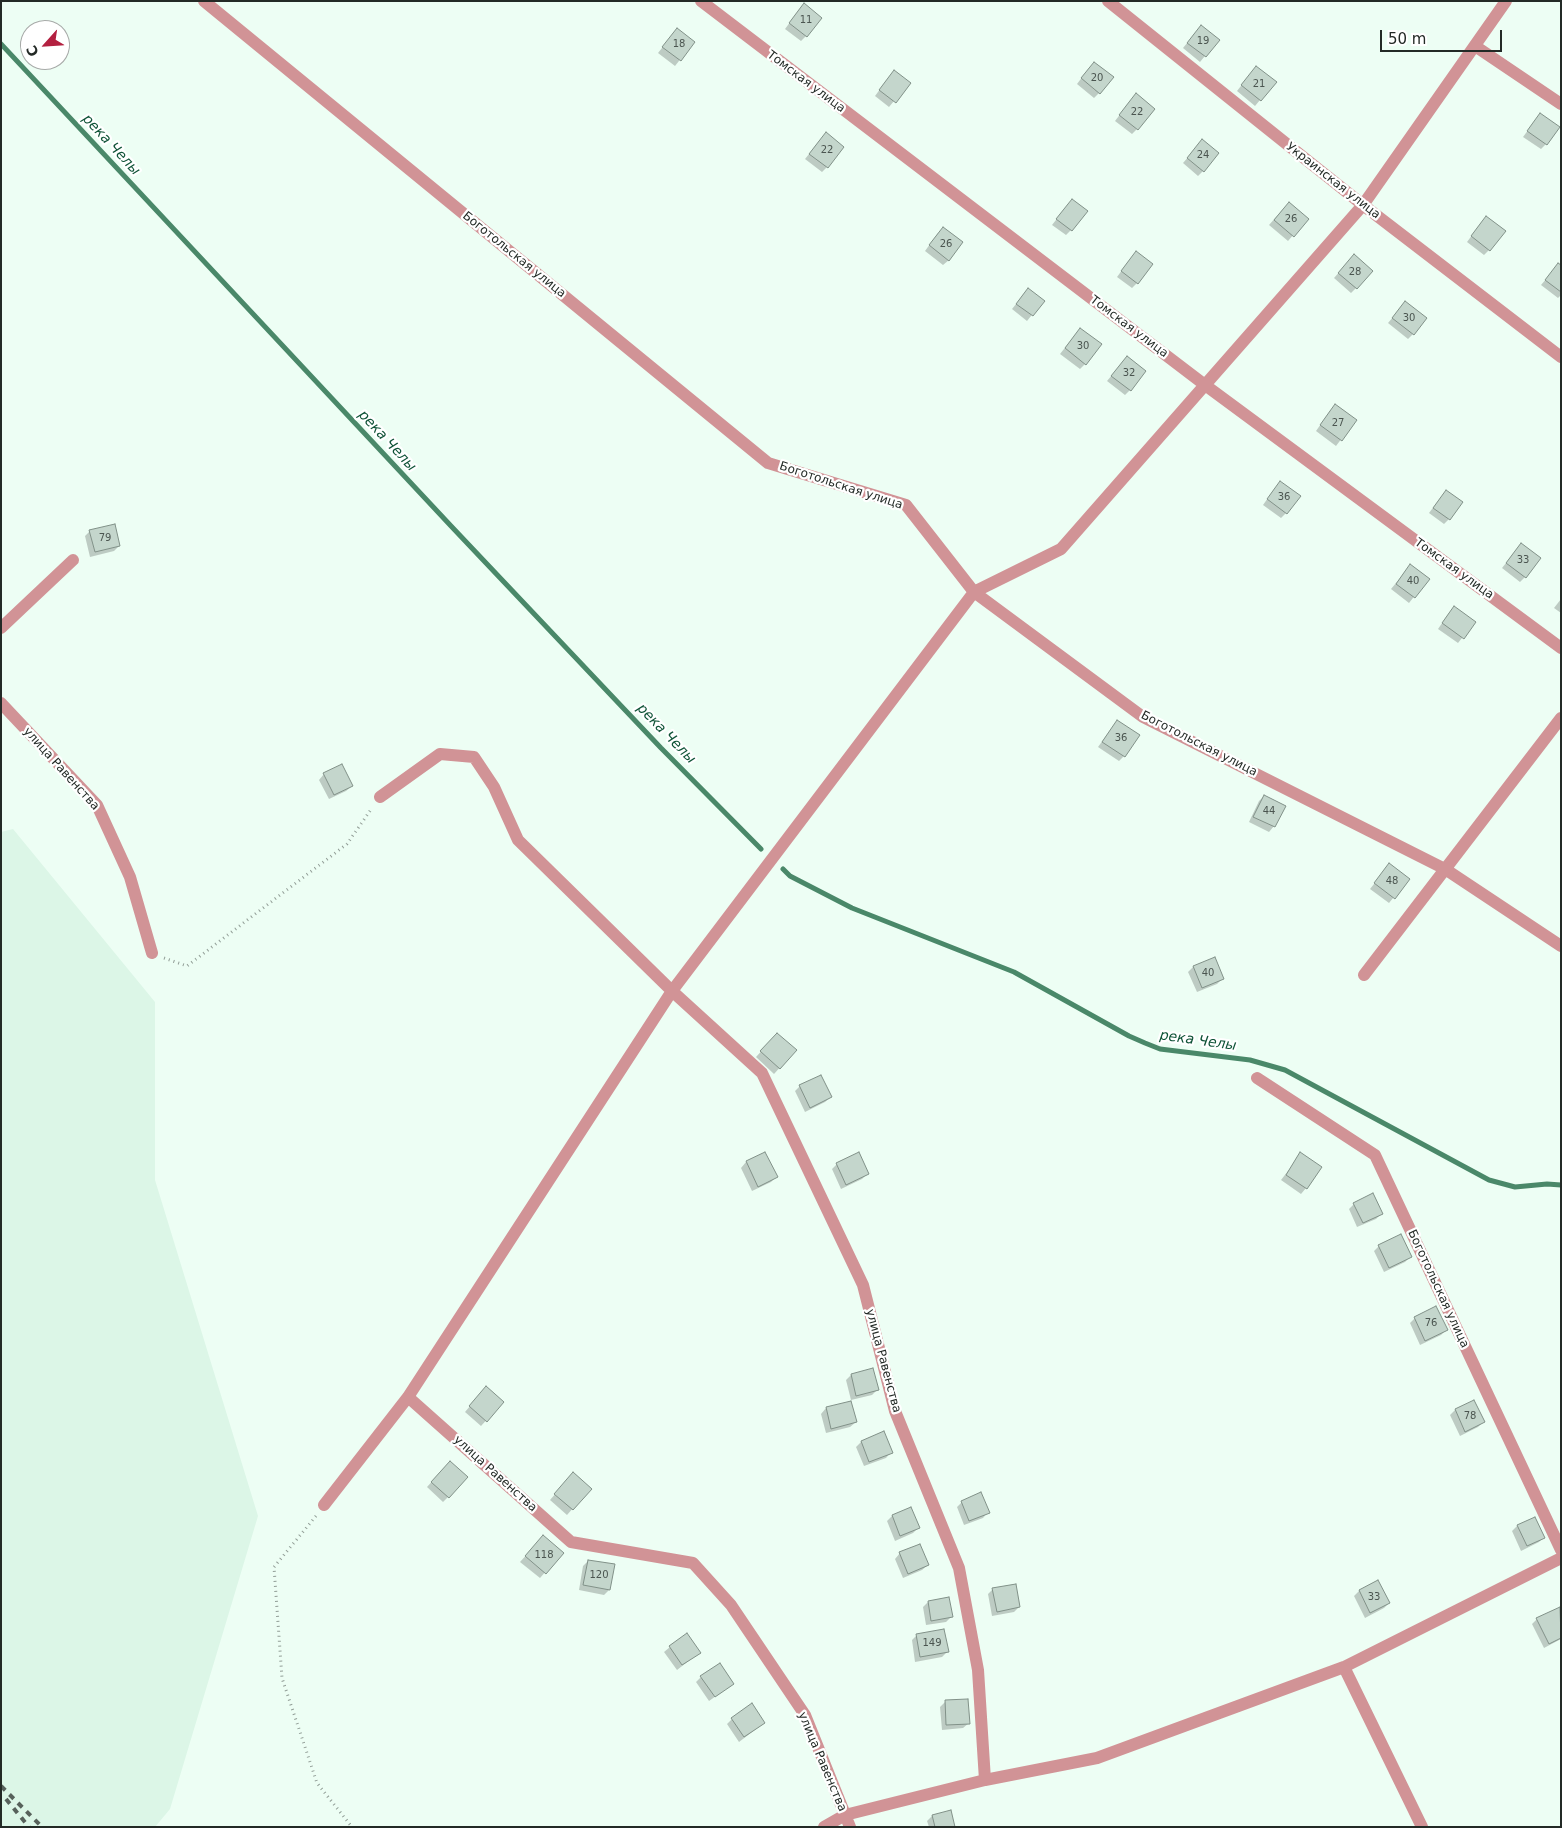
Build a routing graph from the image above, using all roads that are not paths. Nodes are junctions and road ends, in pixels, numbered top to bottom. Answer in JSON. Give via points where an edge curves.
{"nodes":[{"id":1,"x":204,"y":1,"type":"edge"},
{"id":2,"x":700,"y":1,"type":"edge"},
{"id":3,"x":1108,"y":1,"type":"edge"},
{"id":4,"x":1506,"y":1,"type":"edge"},
{"id":5,"x":1475,"y":46,"type":"junction"},
{"id":6,"x":1561,"y":104,"type":"edge"},
{"id":7,"x":1363,"y":205,"type":"junction"},
{"id":8,"x":1561,"y":357,"type":"edge"},
{"id":9,"x":1205,"y":385,"type":"junction"},
{"id":10,"x":73,"y":560,"type":"dead end"},
{"id":11,"x":974,"y":592,"type":"junction"},
{"id":12,"x":1,"y":628,"type":"edge"},
{"id":13,"x":1561,"y":648,"type":"edge"},
{"id":14,"x":1,"y":703,"type":"edge"},
{"id":15,"x":1561,"y":718,"type":"edge"},
{"id":16,"x":380,"y":797,"type":"road end"},
{"id":17,"x":1445,"y":869,"type":"junction"},
{"id":18,"x":1561,"y":946,"type":"edge"},
{"id":19,"x":152,"y":953,"type":"road end"},
{"id":20,"x":1364,"y":975,"type":"dead end"},
{"id":21,"x":672,"y":991,"type":"junction"},
{"id":22,"x":1258,"y":1078,"type":"dead end"},
{"id":23,"x":408,"y":1397,"type":"junction"},
{"id":24,"x":324,"y":1506,"type":"road end"},
{"id":25,"x":1561,"y":1550,"type":"edge"},
{"id":26,"x":1561,"y":1558,"type":"edge"},
{"id":27,"x":1344,"y":1667,"type":"junction"},
{"id":28,"x":985,"y":1780,"type":"junction"},
{"id":29,"x":848,"y":1821,"type":"edge"},
{"id":30,"x":824,"y":1827,"type":"edge"},
{"id":31,"x":1422,"y":1827,"type":"edge"}],
"edges":[{"from":1,"to":11,"type":"street","name":"Боготольская улица","via":[[768,463],[906,505]]},
{"from":2,"to":9,"type":"street","name":"Томская улица"},
{"from":3,"to":7,"type":"street","name":"Украинская улица"},
{"from":4,"to":5,"type":"street"},
{"from":5,"to":6,"type":"street"},
{"from":5,"to":7,"type":"street"},
{"from":7,"to":8,"type":"street","name":"Украинская улица"},
{"from":7,"to":9,"type":"street"},
{"from":9,"to":11,"type":"street","via":[[1062,549]]},
{"from":9,"to":13,"type":"street","name":"Томская улица"},
{"from":10,"to":12,"type":"street"},
{"from":11,"to":17,"type":"street","name":"Боготольская улица","via":[[1143,717]]},
{"from":11,"to":21,"type":"street"},
{"from":14,"to":19,"type":"street","name":"улица Равенства","via":[[97,805],[130,877]]},
{"from":15,"to":17,"type":"street"},
{"from":16,"to":21,"type":"street","name":"улица Равенства","via":[[440,754],[474,757],[494,787],[518,840]]},
{"from":17,"to":18,"type":"street","name":"Боготольская улица"},
{"from":17,"to":20,"type":"street"},
{"from":21,"to":23,"type":"street"},
{"from":21,"to":28,"type":"street","name":"улица Равенства","via":[[762,1073],[863,1285],[896,1411],[959,1568],[978,1670]]},
{"from":22,"to":25,"type":"street","name":"Боготольская улица","via":[[1375,1155]]},
{"from":23,"to":24,"type":"street"},
{"from":23,"to":29,"type":"street","name":"улица Равенства","via":[[571,1542],[693,1563],[731,1605],[804,1715]]},
{"from":26,"to":27,"type":"street"},
{"from":27,"to":28,"type":"street","via":[[1098,1758]]},
{"from":27,"to":31,"type":"street"},
{"from":28,"to":29,"type":"street"},
{"from":29,"to":30,"type":"street"}]}
